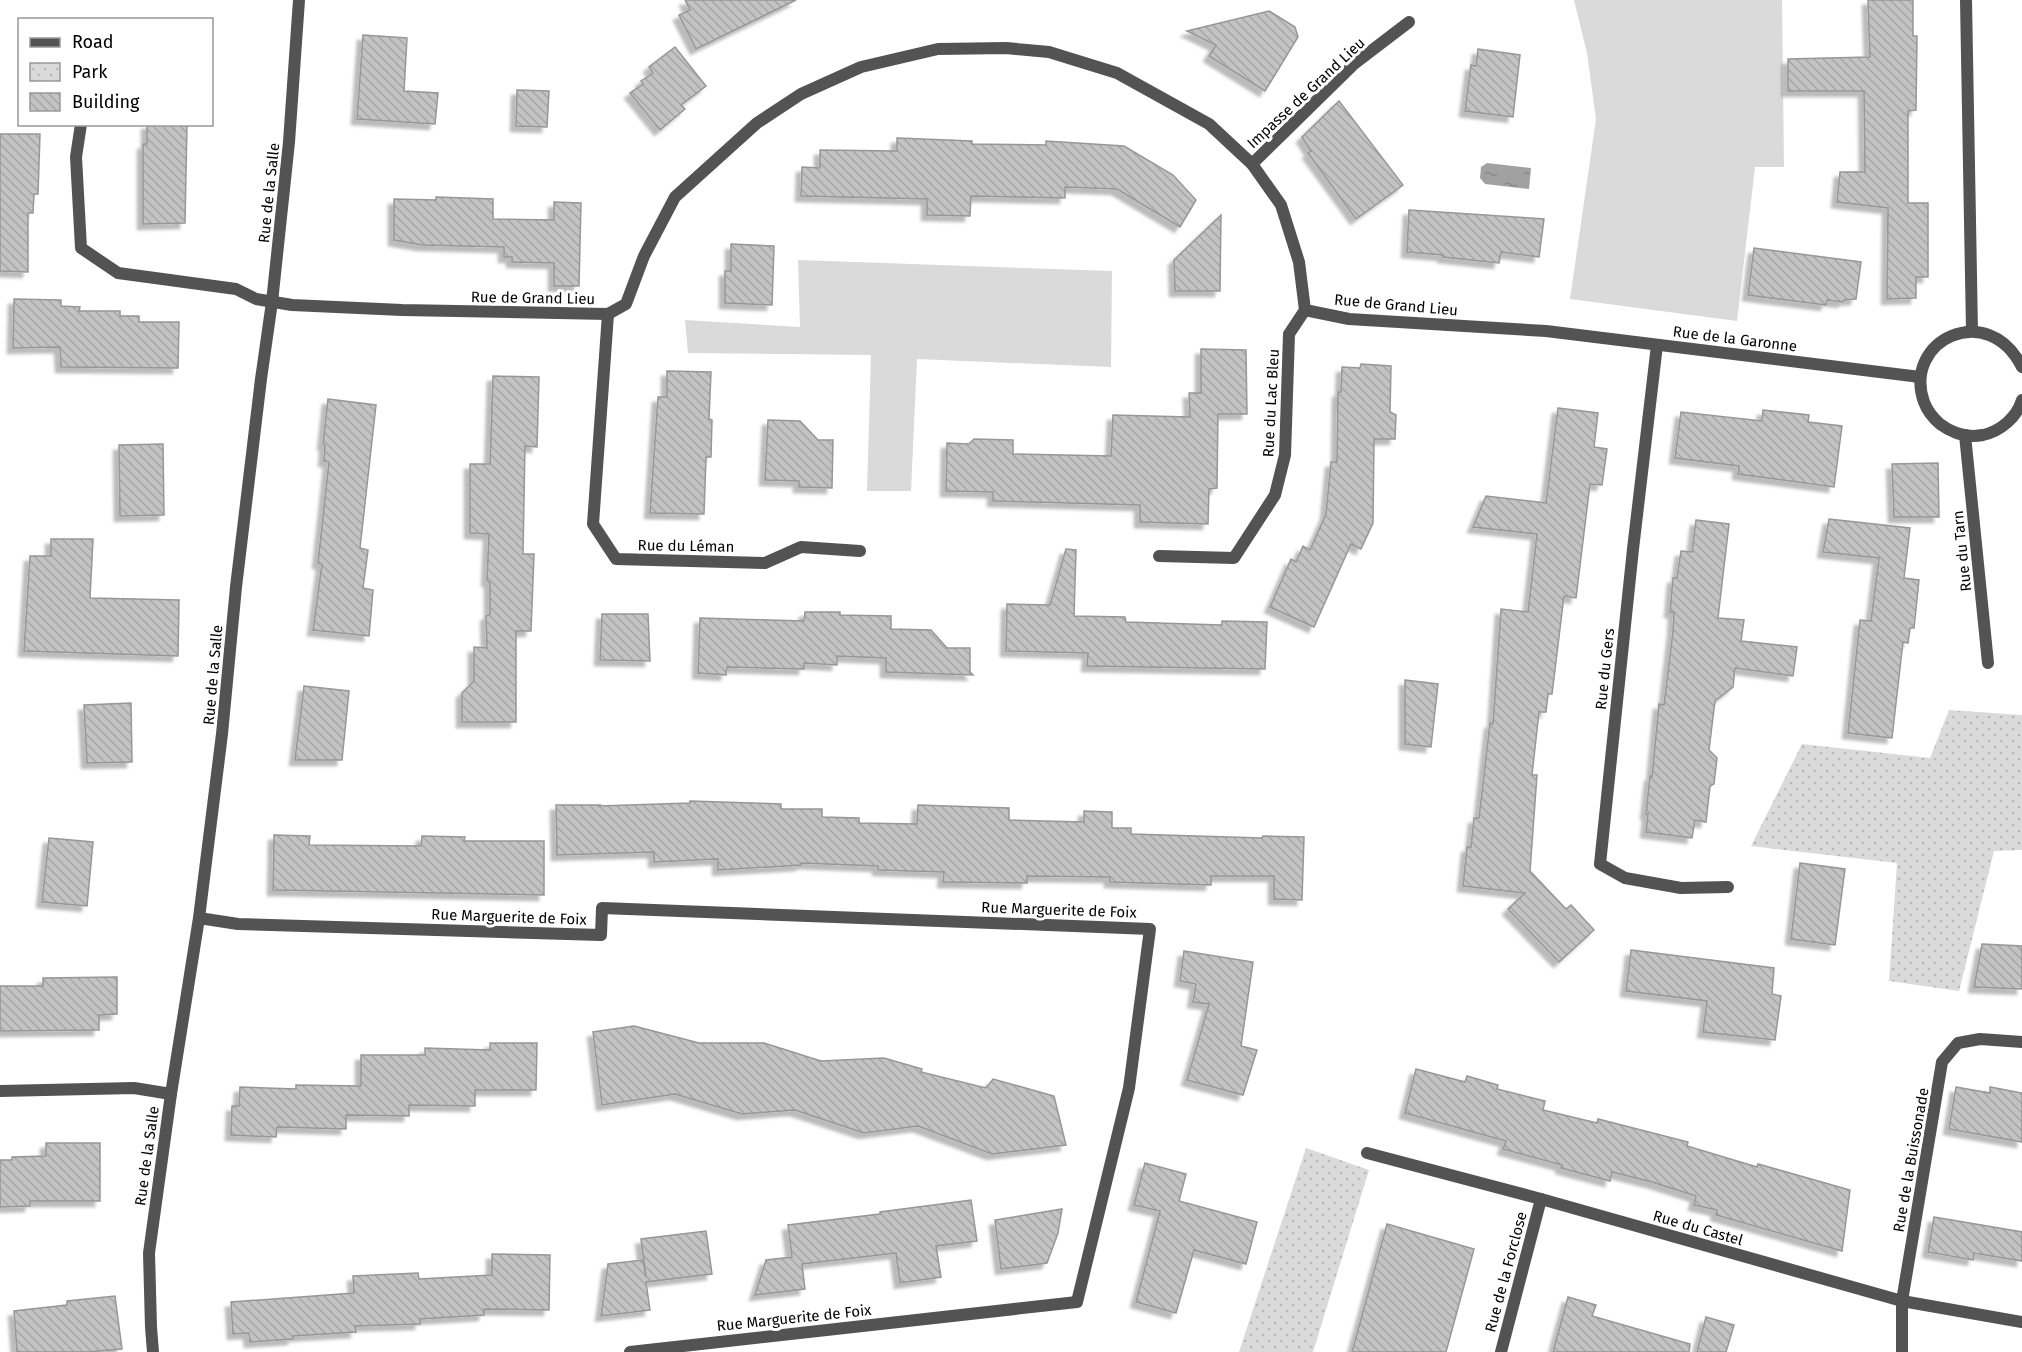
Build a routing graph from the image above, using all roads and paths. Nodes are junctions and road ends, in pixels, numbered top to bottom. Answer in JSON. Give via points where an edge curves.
{"nodes":[{"id":1,"x":299,"y":0,"type":"edge"},
{"id":2,"x":1966,"y":0,"type":"edge"},
{"id":3,"x":1409,"y":22,"type":"dead end"},
{"id":4,"x":81,"y":126,"type":"edge"},
{"id":5,"x":1252,"y":164,"type":"junction"},
{"id":6,"x":272,"y":302,"type":"junction"},
{"id":7,"x":1305,"y":310,"type":"junction"},
{"id":8,"x":608,"y":314,"type":"junction"},
{"id":9,"x":1546,"y":331,"type":"joint"},
{"id":10,"x":1972,"y":331,"type":"junction"},
{"id":11,"x":1658,"y":345,"type":"junction"},
{"id":12,"x":2022,"y":367,"type":"edge"},
{"id":13,"x":1920,"y":377,"type":"junction"},
{"id":14,"x":2022,"y":399,"type":"edge"},
{"id":15,"x":1965,"y":435,"type":"junction"},
{"id":16,"x":860,"y":550,"type":"dead end"},
{"id":17,"x":1159,"y":556,"type":"dead end"},
{"id":18,"x":1988,"y":663,"type":"dead end"},
{"id":19,"x":1728,"y":887,"type":"dead end"},
{"id":20,"x":199,"y":918,"type":"junction"},
{"id":21,"x":2022,"y":1042,"type":"edge"},
{"id":22,"x":0,"y":1091,"type":"edge"},
{"id":23,"x":171,"y":1094,"type":"junction"},
{"id":24,"x":1367,"y":1154,"type":"dead end"},
{"id":25,"x":1541,"y":1199,"type":"junction"},
{"id":26,"x":1902,"y":1301,"type":"junction"},
{"id":27,"x":2022,"y":1322,"type":"edge"},
{"id":28,"x":153,"y":1352,"type":"edge"},
{"id":29,"x":630,"y":1352,"type":"edge"},
{"id":30,"x":1501,"y":1352,"type":"edge"},
{"id":31,"x":1902,"y":1352,"type":"edge"}],
"edges":[{"from":1,"to":6,"type":"street","name":"Rue de la Salle"},
{"from":2,"to":10,"type":"street"},
{"from":3,"to":5,"type":"street","name":"Impasse de Grand Lieu","via":[[1354,64]]},
{"from":4,"to":6,"type":"street","name":"Rue de Grand Lieu","via":[[76,157],[81,248],[118,273],[236,289]]},
{"from":5,"to":7,"type":"street","name":"Rue de Grand Lieu","via":[[1281,206],[1299,262]]},
{"from":5,"to":8,"type":"street","name":"Rue de Grand Lieu","via":[[1209,124],[1117,73],[1049,52],[938,49],[861,67],[811,89],[757,123],[675,197],[644,256],[626,304]]},
{"from":6,"to":8,"type":"street","name":"Rue de Grand Lieu","via":[[402,310]]},
{"from":6,"to":20,"type":"street","name":"Rue de la Salle"},
{"from":7,"to":9,"type":"street","name":"Rue de Grand Lieu","via":[[1349,319]]},
{"from":7,"to":17,"type":"street","name":"Rue du Lac Bleu","via":[[1289,334],[1285,455],[1275,495],[1234,558]]},
{"from":8,"to":16,"type":"street","name":"Rue du Léman","via":[[593,524],[616,559],[765,563],[801,547]]},
{"from":9,"to":11,"type":"street","name":"Rue de la Garonne"},
{"from":10,"to":12,"type":"street","via":[[2004,342]]},
{"from":10,"to":13,"type":"street","via":[[1943,340],[1924,363]]},
{"from":11,"to":13,"type":"street","name":"Rue de la Garonne"},
{"from":11,"to":19,"type":"street","name":"Rue du Gers","via":[[1600,864],[1625,878],[1681,888]]},
{"from":13,"to":15,"type":"street","via":[[1921,394],[1931,415],[1950,431]]},
{"from":14,"to":15,"type":"street","via":[[2012,418],[1999,429],[1983,435]]},
{"from":15,"to":18,"type":"street","name":"Rue du Tarn"},
{"from":20,"to":23,"type":"street","name":"Rue de la Salle"},
{"from":20,"to":29,"type":"street","name":"Rue Marguerite de Foix","via":[[238,924],[601,935],[602,908],[1150,929],[1129,1088],[1077,1302]]},
{"from":21,"to":26,"type":"street","name":"Rue de la Buissonade","via":[[1980,1039],[1958,1043],[1942,1062]]},
{"from":22,"to":23,"type":"street","via":[[134,1088]]},
{"from":23,"to":28,"type":"street","name":"Rue de la Salle","via":[[149,1253]]},
{"from":24,"to":25,"type":"street","name":"Rue du Castel"},
{"from":25,"to":26,"type":"street","name":"Rue du Castel"},
{"from":25,"to":30,"type":"street","name":"Rue de la Forclose"},
{"from":26,"to":27,"type":"street","name":"Rue du Castel"},
{"from":26,"to":31,"type":"street","name":"Rue de la Buissonade"}]}
